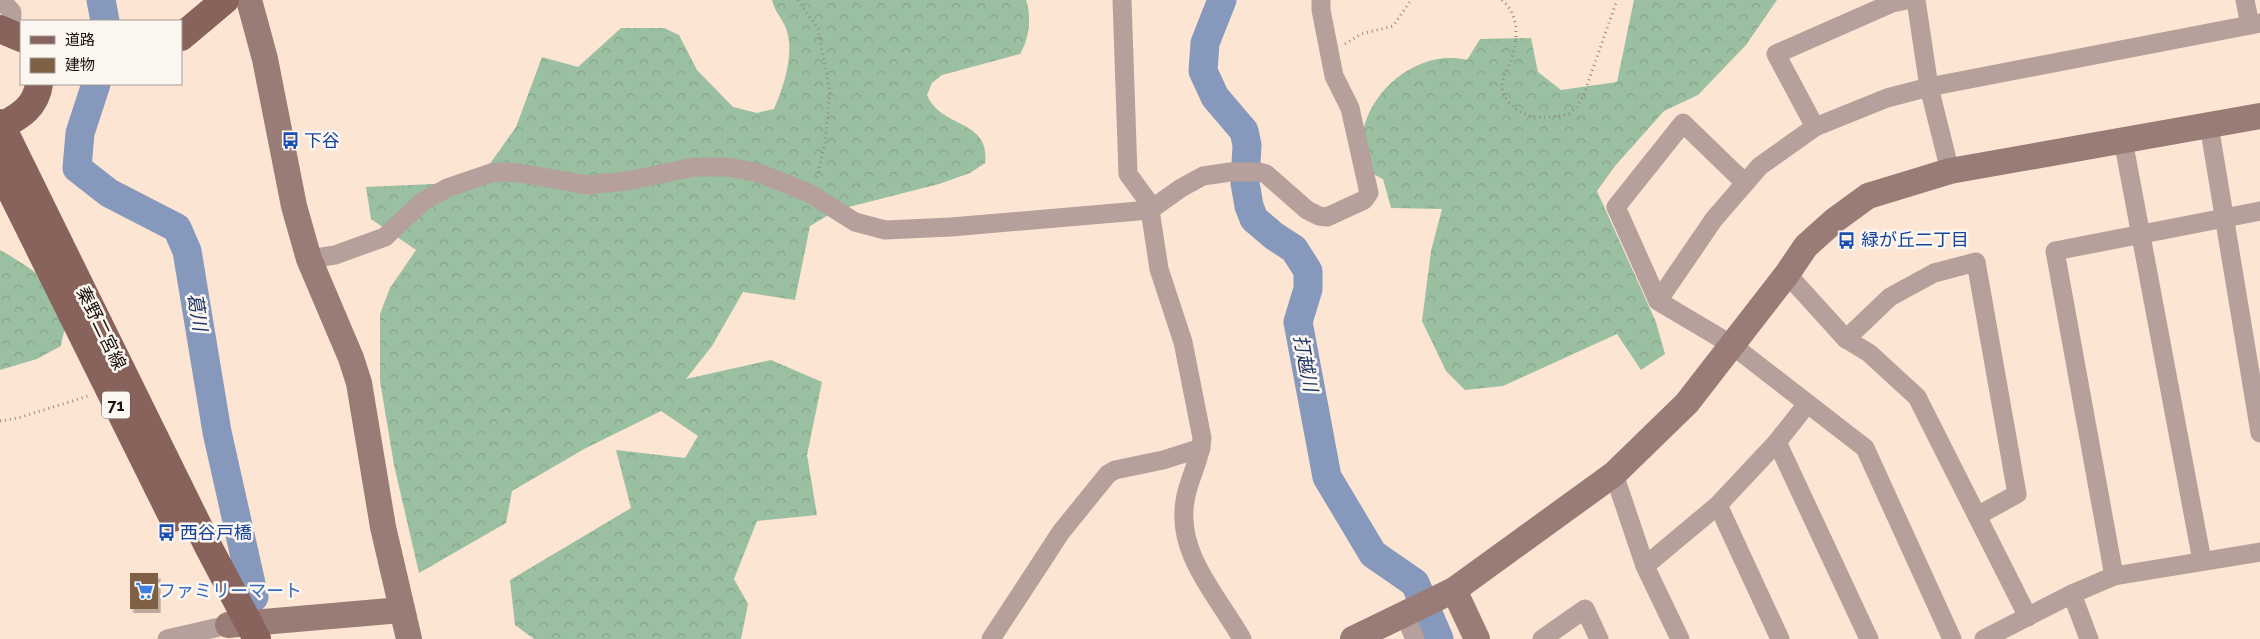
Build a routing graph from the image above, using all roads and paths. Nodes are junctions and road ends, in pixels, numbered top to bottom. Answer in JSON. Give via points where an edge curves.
{"nodes":[{"id":1,"x":2,"y":0,"type":"edge"},
{"id":2,"x":225,"y":0,"type":"edge"},
{"id":3,"x":249,"y":0,"type":"edge"},
{"id":4,"x":798,"y":0,"type":"edge"},
{"id":5,"x":1122,"y":0,"type":"edge"},
{"id":6,"x":1321,"y":0,"type":"edge"},
{"id":7,"x":1411,"y":0,"type":"edge"},
{"id":8,"x":1502,"y":0,"type":"edge"},
{"id":9,"x":1617,"y":0,"type":"edge"},
{"id":10,"x":1907,"y":0,"type":"edge"},
{"id":11,"x":1916,"y":0,"type":"edge"},
{"id":12,"x":2245,"y":0,"type":"edge"},
{"id":13,"x":2255,"y":24,"type":"edge"},
{"id":14,"x":11,"y":33,"type":"edge"},
{"id":15,"x":182,"y":36,"type":"edge"},
{"id":16,"x":1332,"y":59,"type":"junction"},
{"id":17,"x":39,"y":85,"type":"edge"},
{"id":18,"x":1929,"y":87,"type":"junction"},
{"id":19,"x":2260,"y":116,"type":"edge"},
{"id":20,"x":1,"y":125,"type":"edge"},
{"id":21,"x":2209,"y":125,"type":"junction"},
{"id":22,"x":1815,"y":127,"type":"junction"},
{"id":23,"x":2123,"y":140,"type":"junction"},
{"id":24,"x":0,"y":169,"type":"edge"},
{"id":25,"x":1950,"y":171,"type":"junction"},
{"id":26,"x":1745,"y":183,"type":"junction"},
{"id":27,"x":809,"y":193,"type":"junction"},
{"id":28,"x":1150,"y":210,"type":"junction"},
{"id":29,"x":2260,"y":211,"type":"edge"},
{"id":30,"x":2224,"y":217,"type":"junction"},
{"id":31,"x":2140,"y":234,"type":"junction"},
{"id":32,"x":309,"y":259,"type":"junction"},
{"id":33,"x":1787,"y":274,"type":"junction"},
{"id":34,"x":1658,"y":301,"type":"junction"},
{"id":35,"x":1846,"y":339,"type":"junction"},
{"id":36,"x":1732,"y":345,"type":"junction"},
{"id":37,"x":109,"y":390,"type":"junction"},
{"id":38,"x":1808,"y":404,"type":"junction"},
{"id":39,"x":0,"y":421,"type":"edge"},
{"id":40,"x":2260,"y":433,"type":"edge"},
{"id":41,"x":1777,"y":442,"type":"junction"},
{"id":42,"x":1201,"y":448,"type":"junction"},
{"id":43,"x":1614,"y":474,"type":"junction"},
{"id":44,"x":1718,"y":504,"type":"junction"},
{"id":45,"x":1977,"y":516,"type":"junction"},
{"id":46,"x":2260,"y":552,"type":"edge"},
{"id":47,"x":2202,"y":561,"type":"junction"},
{"id":48,"x":1645,"y":566,"type":"junction"},
{"id":49,"x":2114,"y":576,"type":"junction"},
{"id":50,"x":1450,"y":592,"type":"junction"},
{"id":51,"x":2072,"y":594,"type":"junction"},
{"id":52,"x":401,"y":610,"type":"junction"},
{"id":53,"x":1408,"y":612,"type":"junction"},
{"id":54,"x":2028,"y":617,"type":"junction"},
{"id":55,"x":242,"y":628,"type":"edge"},
{"id":56,"x":167,"y":639,"type":"edge"},
{"id":57,"x":409,"y":639,"type":"edge"},
{"id":58,"x":992,"y":639,"type":"edge"},
{"id":59,"x":1242,"y":639,"type":"edge"},
{"id":60,"x":1353,"y":639,"type":"edge"},
{"id":61,"x":1415,"y":639,"type":"edge"},
{"id":62,"x":1477,"y":639,"type":"edge"},
{"id":63,"x":1542,"y":639,"type":"edge"},
{"id":64,"x":1599,"y":639,"type":"edge"},
{"id":65,"x":1680,"y":639,"type":"edge"},
{"id":66,"x":1780,"y":639,"type":"edge"},
{"id":67,"x":1870,"y":639,"type":"edge"},
{"id":68,"x":1952,"y":639,"type":"edge"},
{"id":69,"x":1984,"y":639,"type":"edge"},
{"id":70,"x":2089,"y":639,"type":"edge"}],
"edges":[{"from":1,"to":14,"type":"street","via":[[12,12]]},
{"from":2,"to":15,"type":"main road"},
{"from":3,"to":32,"type":"street","via":[[265,59],[294,206]]},
{"from":4,"to":27,"type":"path","via":[[818,29],[830,92],[825,143],[816,180]]},
{"from":5,"to":28,"type":"street","via":[[1128,174]]},
{"from":6,"to":16,"type":"street"},
{"from":7,"to":16,"type":"path","via":[[1393,26],[1353,37]]},
{"from":8,"to":9,"type":"path","via":[[1514,15],[1516,28],[1502,91],[1510,104],[1526,115],[1547,118],[1569,114],[1581,100]]},
{"from":10,"to":22,"type":"street","via":[[1892,2],[1776,54]]},
{"from":11,"to":18,"type":"street"},
{"from":12,"to":13,"type":"street"},
{"from":13,"to":18,"type":"street"},
{"from":16,"to":28,"type":"street","via":[[1334,76],[1350,108],[1364,165],[1369,193],[1364,200],[1327,217],[1314,214],[1266,174],[1230,172],[1194,180]]},
{"from":17,"to":20,"type":"main road","via":[[32,105],[21,116]]},
{"from":18,"to":22,"type":"street","via":[[1887,98]]},
{"from":18,"to":25,"type":"street"},
{"from":19,"to":21,"type":"street"},
{"from":20,"to":55,"type":"main road","name":"秦野二宮線","number":"71","via":[[209,548]]},
{"from":21,"to":23,"type":"street"},
{"from":21,"to":30,"type":"street"},
{"from":22,"to":26,"type":"street","via":[[1760,166]]},
{"from":23,"to":25,"type":"street"},
{"from":23,"to":31,"type":"street"},
{"from":24,"to":37,"type":"main road","name":"秦野二宮線","number":"71"},
{"from":25,"to":33,"type":"street","via":[[1868,196],[1806,246]]},
{"from":26,"to":34,"type":"street","via":[[1714,219]]},
{"from":26,"to":34,"type":"street","via":[[1683,123],[1616,207]]},
{"from":27,"to":28,"type":"street","via":[[855,222],[885,230],[951,228]]},
{"from":27,"to":32,"type":"street","via":[[759,173],[728,167],[694,167],[626,182],[586,185],[520,173],[494,172],[447,188],[423,201],[385,237],[335,255]]},
{"from":28,"to":42,"type":"street","via":[[1159,269],[1183,342]]},
{"from":29,"to":30,"type":"street"},
{"from":30,"to":31,"type":"street"},
{"from":30,"to":40,"type":"street"},
{"from":31,"to":47,"type":"street"},
{"from":31,"to":49,"type":"street","via":[[2055,251]]},
{"from":32,"to":52,"type":"street","via":[[359,383],[383,527]]},
{"from":33,"to":35,"type":"street"},
{"from":33,"to":36,"type":"street"},
{"from":34,"to":36,"type":"street"},
{"from":35,"to":45,"type":"street","via":[[1869,354],[1917,397]]},
{"from":35,"to":45,"type":"street","via":[[1890,297],[1934,274],[1976,262],[2017,494]]},
{"from":36,"to":38,"type":"street"},
{"from":36,"to":43,"type":"street","via":[[1687,403]]},
{"from":37,"to":39,"type":"path"},
{"from":37,"to":55,"type":"main road","name":"秦野二宮線","number":"71"},
{"from":38,"to":41,"type":"street"},
{"from":38,"to":68,"type":"street","via":[[1866,448]]},
{"from":41,"to":44,"type":"street"},
{"from":41,"to":67,"type":"street"},
{"from":42,"to":58,"type":"street","via":[[1108,474],[1061,532]]},
{"from":42,"to":59,"type":"street","via":[[1185,499],[1186,540],[1200,571]]},
{"from":43,"to":48,"type":"street"},
{"from":43,"to":50,"type":"street"},
{"from":44,"to":48,"type":"street"},
{"from":44,"to":66,"type":"street"},
{"from":45,"to":54,"type":"street"},
{"from":46,"to":47,"type":"street"},
{"from":47,"to":49,"type":"street"},
{"from":48,"to":65,"type":"street"},
{"from":49,"to":51,"type":"street"},
{"from":50,"to":53,"type":"street"},
{"from":50,"to":62,"type":"street"},
{"from":51,"to":54,"type":"street"},
{"from":51,"to":70,"type":"street"},
{"from":52,"to":55,"type":"street"},
{"from":52,"to":57,"type":"street"},
{"from":53,"to":60,"type":"street"},
{"from":53,"to":61,"type":"street"},
{"from":54,"to":69,"type":"street"},
{"from":55,"to":56,"type":"street"},
{"from":63,"to":64,"type":"street","via":[[1584,609]]}]}
